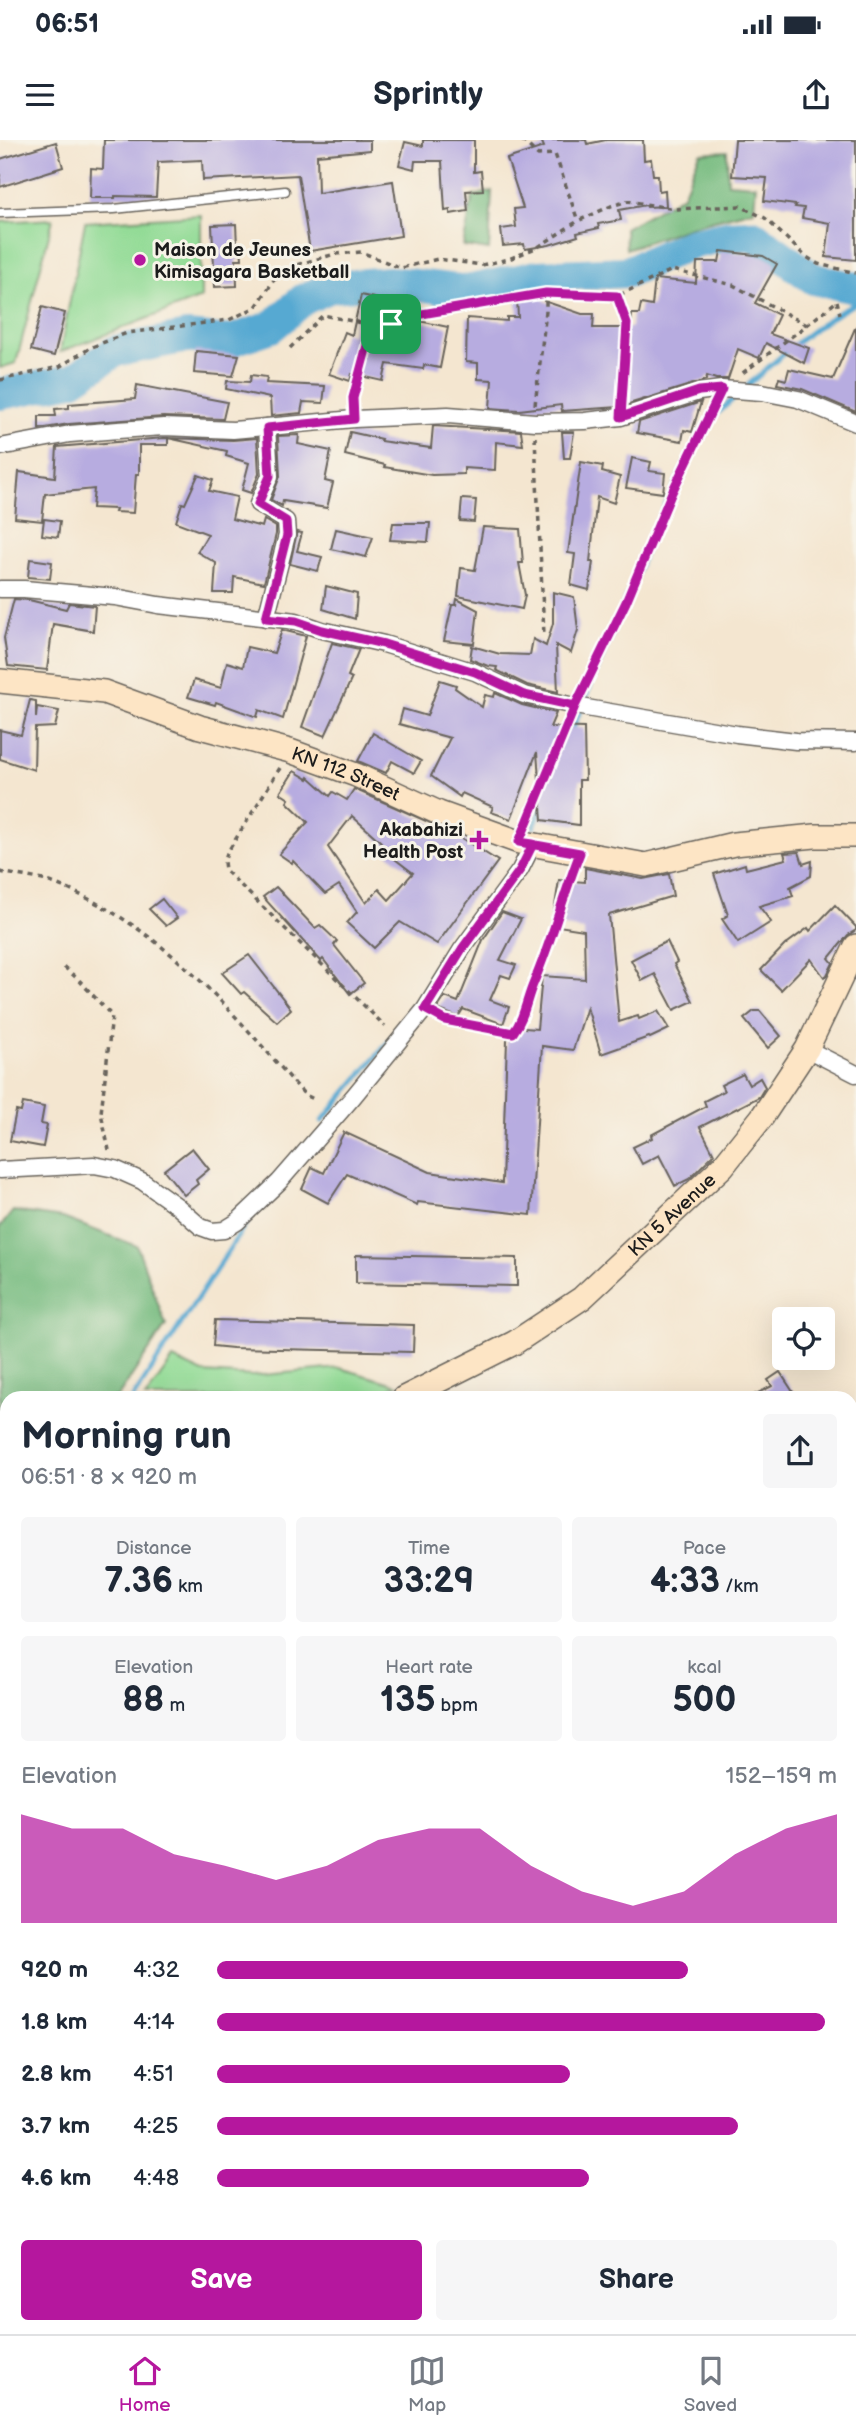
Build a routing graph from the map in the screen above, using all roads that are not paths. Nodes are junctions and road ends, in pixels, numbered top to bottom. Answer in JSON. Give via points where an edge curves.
{"nodes":[{"id":1,"x":285,"y":191,"type":"dead end"},
{"id":2,"x":0,"y":213,"type":"edge"},
{"id":3,"x":856,"y":423,"type":"edge"},
{"id":4,"x":267,"y":428,"type":"junction"},
{"id":5,"x":0,"y":447,"type":"edge"},
{"id":6,"x":0,"y":590,"type":"edge"},
{"id":7,"x":266,"y":618,"type":"junction"},
{"id":8,"x":0,"y":681,"type":"edge"},
{"id":9,"x":856,"y":742,"type":"edge"},
{"id":10,"x":856,"y":836,"type":"edge"},
{"id":11,"x":526,"y":843,"type":"junction"},
{"id":12,"x":856,"y":946,"type":"edge"},
{"id":13,"x":807,"y":1049,"type":"junction"},
{"id":14,"x":856,"y":1074,"type":"edge"},
{"id":15,"x":0,"y":1170,"type":"edge"},
{"id":16,"x":418,"y":1391,"type":"edge"}],
"edges":[{"from":1,"to":2,"type":"lane","via":[[114,209]]},
{"from":3,"to":4,"type":"street","via":[[798,399],[722,389],[699,391],[621,417],[535,422],[448,415]]},
{"from":4,"to":5,"type":"street","via":[[118,430]]},
{"from":4,"to":7,"type":"street","via":[[270,476],[258,504],[286,521],[287,535]]},
{"from":6,"to":7,"type":"street","via":[[115,597]]},
{"from":7,"to":9,"type":"street","via":[[296,621],[384,644],[475,672],[524,695],[575,706],[737,734]]},
{"from":8,"to":11,"type":"street","name":"KN 112 Street","via":[[104,692],[200,727],[290,751],[439,813]]},
{"from":10,"to":11,"type":"street","name":"KN 112 Street","via":[[734,844],[646,865]]},
{"from":11,"to":15,"type":"street","via":[[520,870],[425,1009],[279,1182],[237,1222],[223,1230],[201,1227],[142,1181],[116,1169],[94,1165]]},
{"from":12,"to":13,"type":"street","name":"KN 5 Avenue"},
{"from":13,"to":14,"type":"street"},
{"from":13,"to":16,"type":"street","name":"KN 5 Avenue","via":[[723,1166],[582,1298],[514,1343]]}]}
